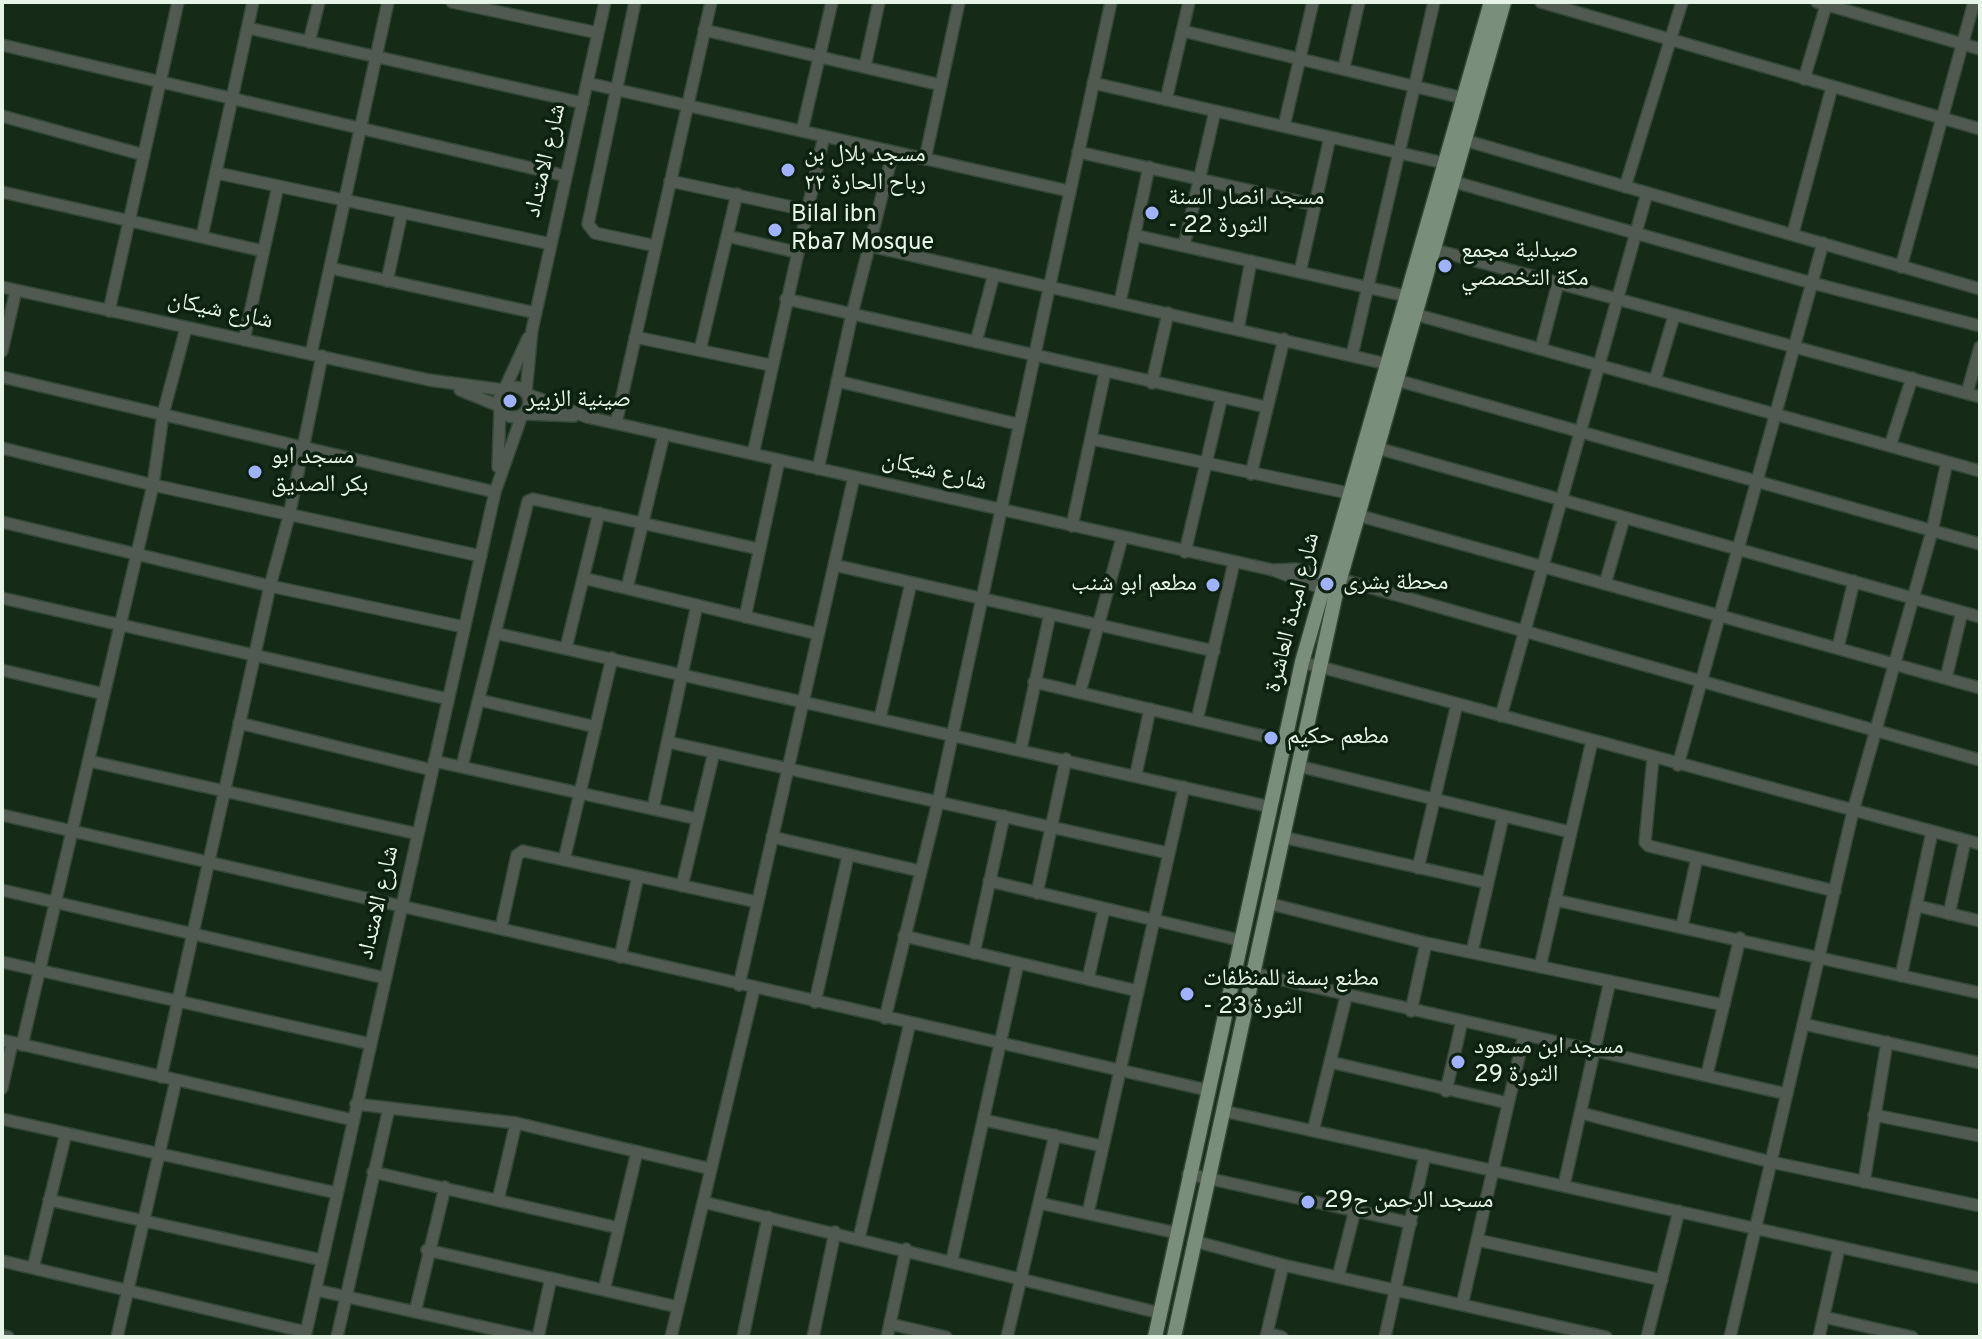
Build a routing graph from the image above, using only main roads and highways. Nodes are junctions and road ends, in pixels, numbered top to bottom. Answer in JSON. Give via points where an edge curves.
{"nodes":[{"id":1,"x":1491,"y":2,"type":"edge"},
{"id":2,"x":1504,"y":2,"type":"edge"},
{"id":3,"x":1486,"y":42,"type":"junction"},
{"id":4,"x":1331,"y":584,"type":"junction"},
{"id":5,"x":1245,"y":921,"type":"junction"},
{"id":6,"x":1262,"y":925,"type":"junction"},
{"id":7,"x":1155,"y":1337,"type":"edge"},
{"id":8,"x":1174,"y":1337,"type":"edge"}],
"edges":[{"from":1,"to":3,"type":"main road","name":"شارع امبدة العاشرة"},
{"from":2,"to":3,"type":"main road","name":"شارع امبدة العاشرة"},
{"from":3,"to":4,"type":"main road","name":"شارع امبدة العاشرة","via":[[1464,140],[1377,448]]},
{"from":3,"to":4,"type":"main road","name":"شارع امبدة العاشرة","via":[[1463,98],[1348,493]]},
{"from":4,"to":5,"type":"main road","name":"شارع امبدة العاشرة","via":[[1302,662]]},
{"from":4,"to":6,"type":"main road","name":"شارع امبدة العاشرة","via":[[1321,665]]},
{"from":5,"to":6,"type":"main road"},
{"from":5,"to":7,"type":"main road","name":"شارع امبدة العاشرة"},
{"from":6,"to":8,"type":"main road","name":"شارع امبدة العاشرة"}]}
